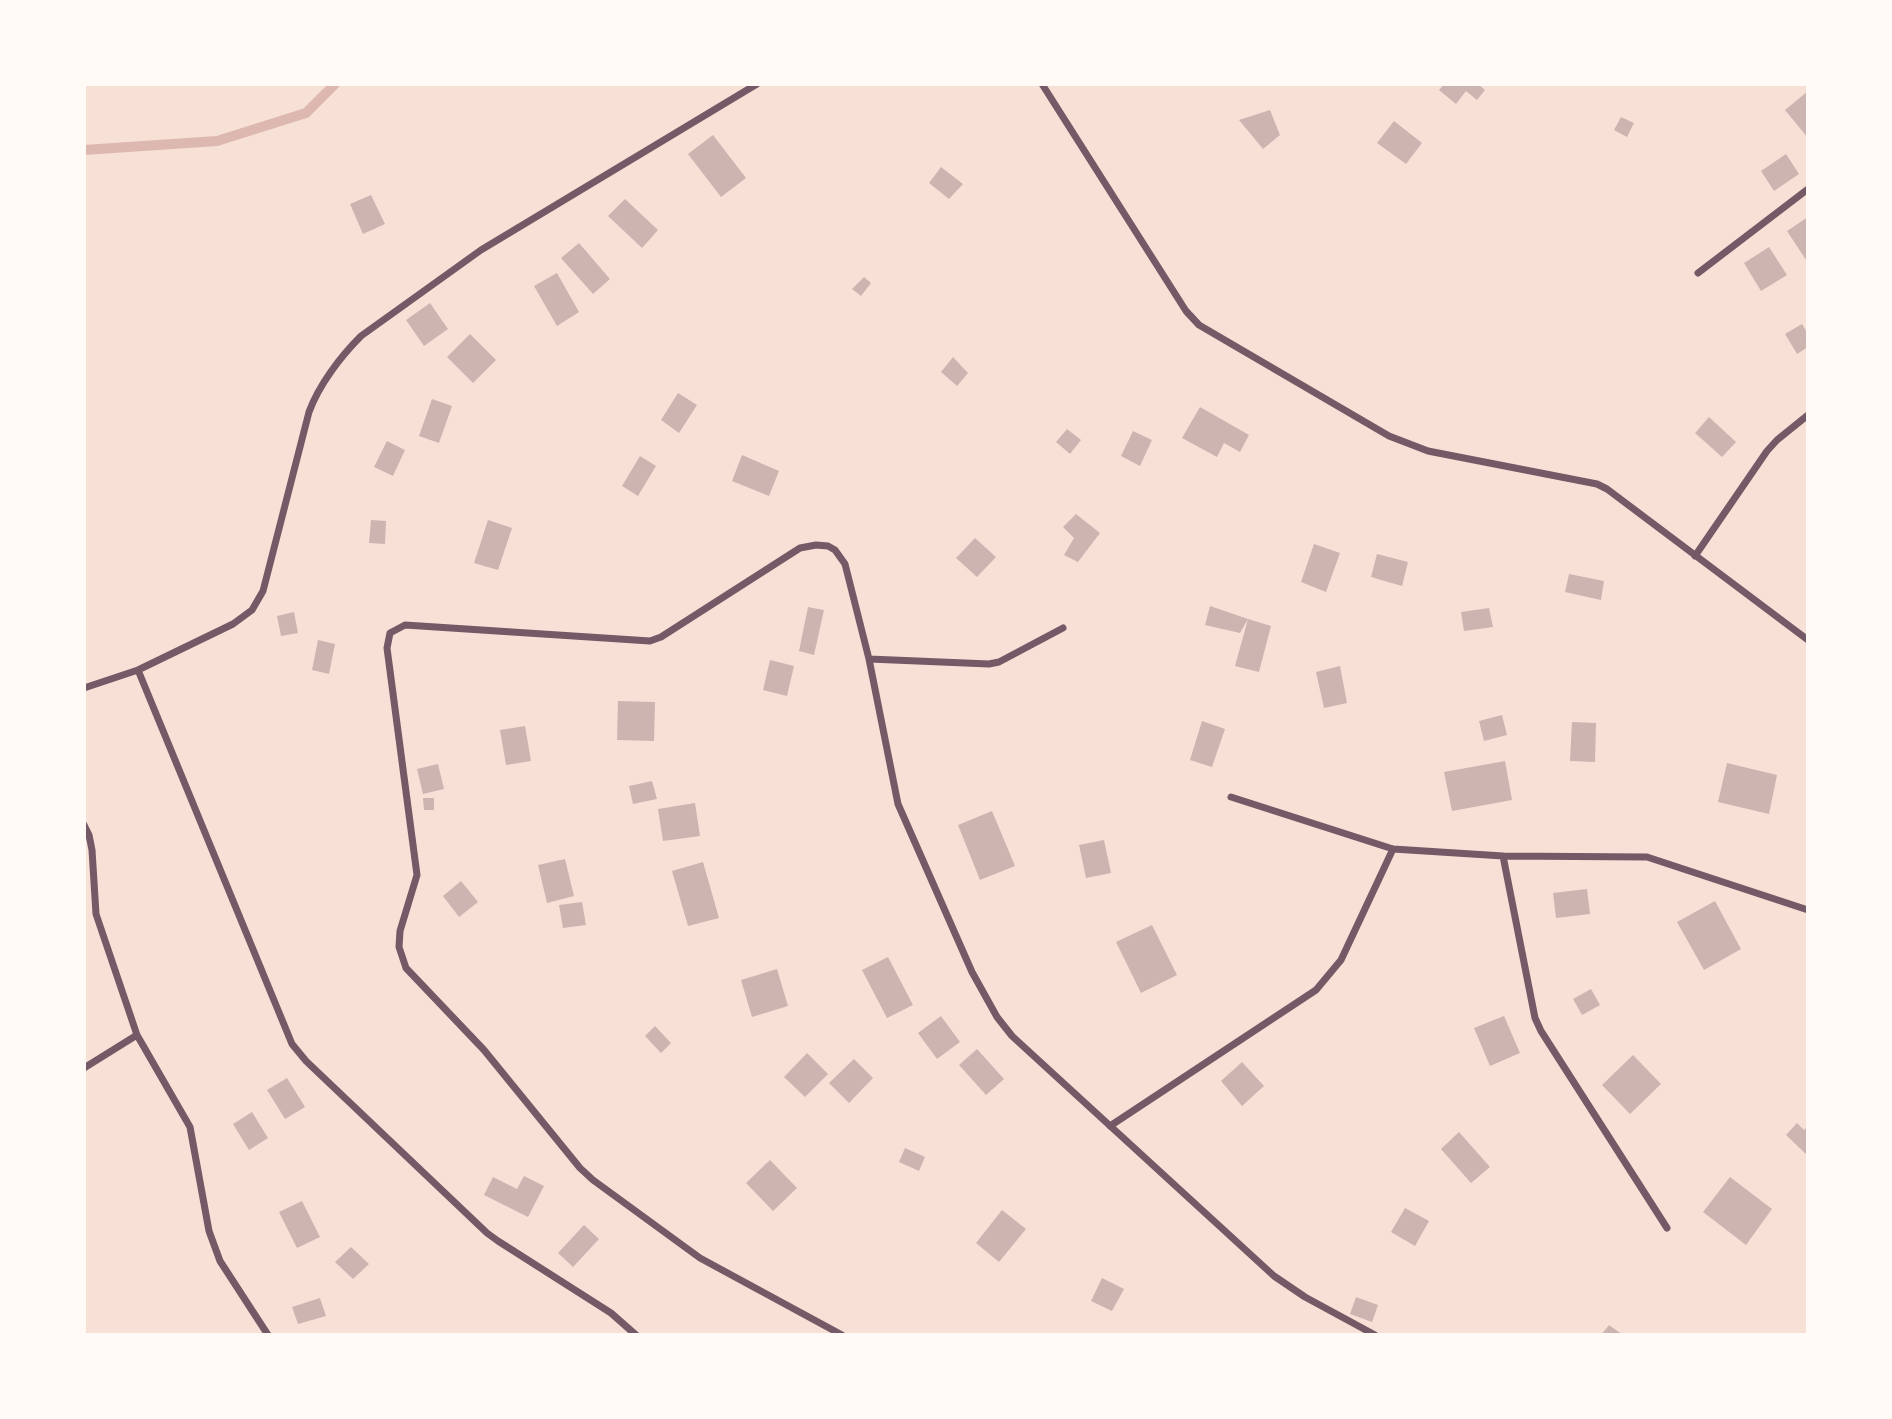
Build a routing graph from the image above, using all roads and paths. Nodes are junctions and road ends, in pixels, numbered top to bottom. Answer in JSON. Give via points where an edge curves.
{"nodes":[{"id":1,"x":757,"y":84,"type":"edge"},
{"id":2,"x":1042,"y":84,"type":"edge"},
{"id":3,"x":1808,"y":189,"type":"edge"},
{"id":4,"x":1698,"y":273,"type":"dead end"},
{"id":5,"x":1808,"y":415,"type":"edge"},
{"id":6,"x":1695,"y":556,"type":"junction"},
{"id":7,"x":1063,"y":628,"type":"dead end"},
{"id":8,"x":1808,"y":640,"type":"edge"},
{"id":9,"x":869,"y":659,"type":"junction"},
{"id":10,"x":138,"y":670,"type":"junction"},
{"id":11,"x":84,"y":688,"type":"edge"},
{"id":12,"x":1231,"y":797,"type":"dead end"},
{"id":13,"x":84,"y":825,"type":"edge"},
{"id":14,"x":1393,"y":849,"type":"junction"},
{"id":15,"x":1503,"y":856,"type":"junction"},
{"id":16,"x":1808,"y":910,"type":"edge"},
{"id":17,"x":137,"y":1035,"type":"junction"},
{"id":18,"x":84,"y":1068,"type":"edge"},
{"id":19,"x":1110,"y":1126,"type":"junction"},
{"id":20,"x":1667,"y":1228,"type":"dead end"},
{"id":21,"x":268,"y":1335,"type":"edge"},
{"id":22,"x":636,"y":1335,"type":"edge"},
{"id":23,"x":842,"y":1335,"type":"edge"},
{"id":24,"x":1375,"y":1335,"type":"edge"}],
"edges":[{"from":1,"to":10,"type":"street","via":[[481,250],[361,335],[314,397],[263,591],[252,610],[233,624]]},
{"from":2,"to":6,"type":"street","via":[[1199,325],[1389,436],[1428,451],[1597,484]]},
{"from":3,"to":4,"type":"street"},
{"from":5,"to":6,"type":"street","via":[[1767,451]]},
{"from":6,"to":8,"type":"street"},
{"from":7,"to":9,"type":"street","via":[[999,663]]},
{"from":9,"to":19,"type":"street","via":[[898,804],[972,972],[1012,1036]]},
{"from":9,"to":23,"type":"street","via":[[845,564],[828,546],[800,548],[661,638],[405,625],[390,633],[387,648],[417,875],[400,931],[399,947],[406,968],[484,1050],[593,1180],[700,1258]]},
{"from":10,"to":11,"type":"street"},
{"from":10,"to":22,"type":"street","via":[[292,1044],[487,1233],[611,1313]]},
{"from":12,"to":14,"type":"street"},
{"from":13,"to":17,"type":"street","via":[[92,850],[96,914]]},
{"from":14,"to":15,"type":"street"},
{"from":14,"to":19,"type":"street","via":[[1341,960],[1316,990]]},
{"from":15,"to":16,"type":"street","via":[[1647,857]]},
{"from":15,"to":20,"type":"street","via":[[1535,1018]]},
{"from":17,"to":18,"type":"street"},
{"from":17,"to":21,"type":"street","via":[[190,1127],[209,1231],[220,1261]]},
{"from":19,"to":24,"type":"street","via":[[1274,1276]]}]}
